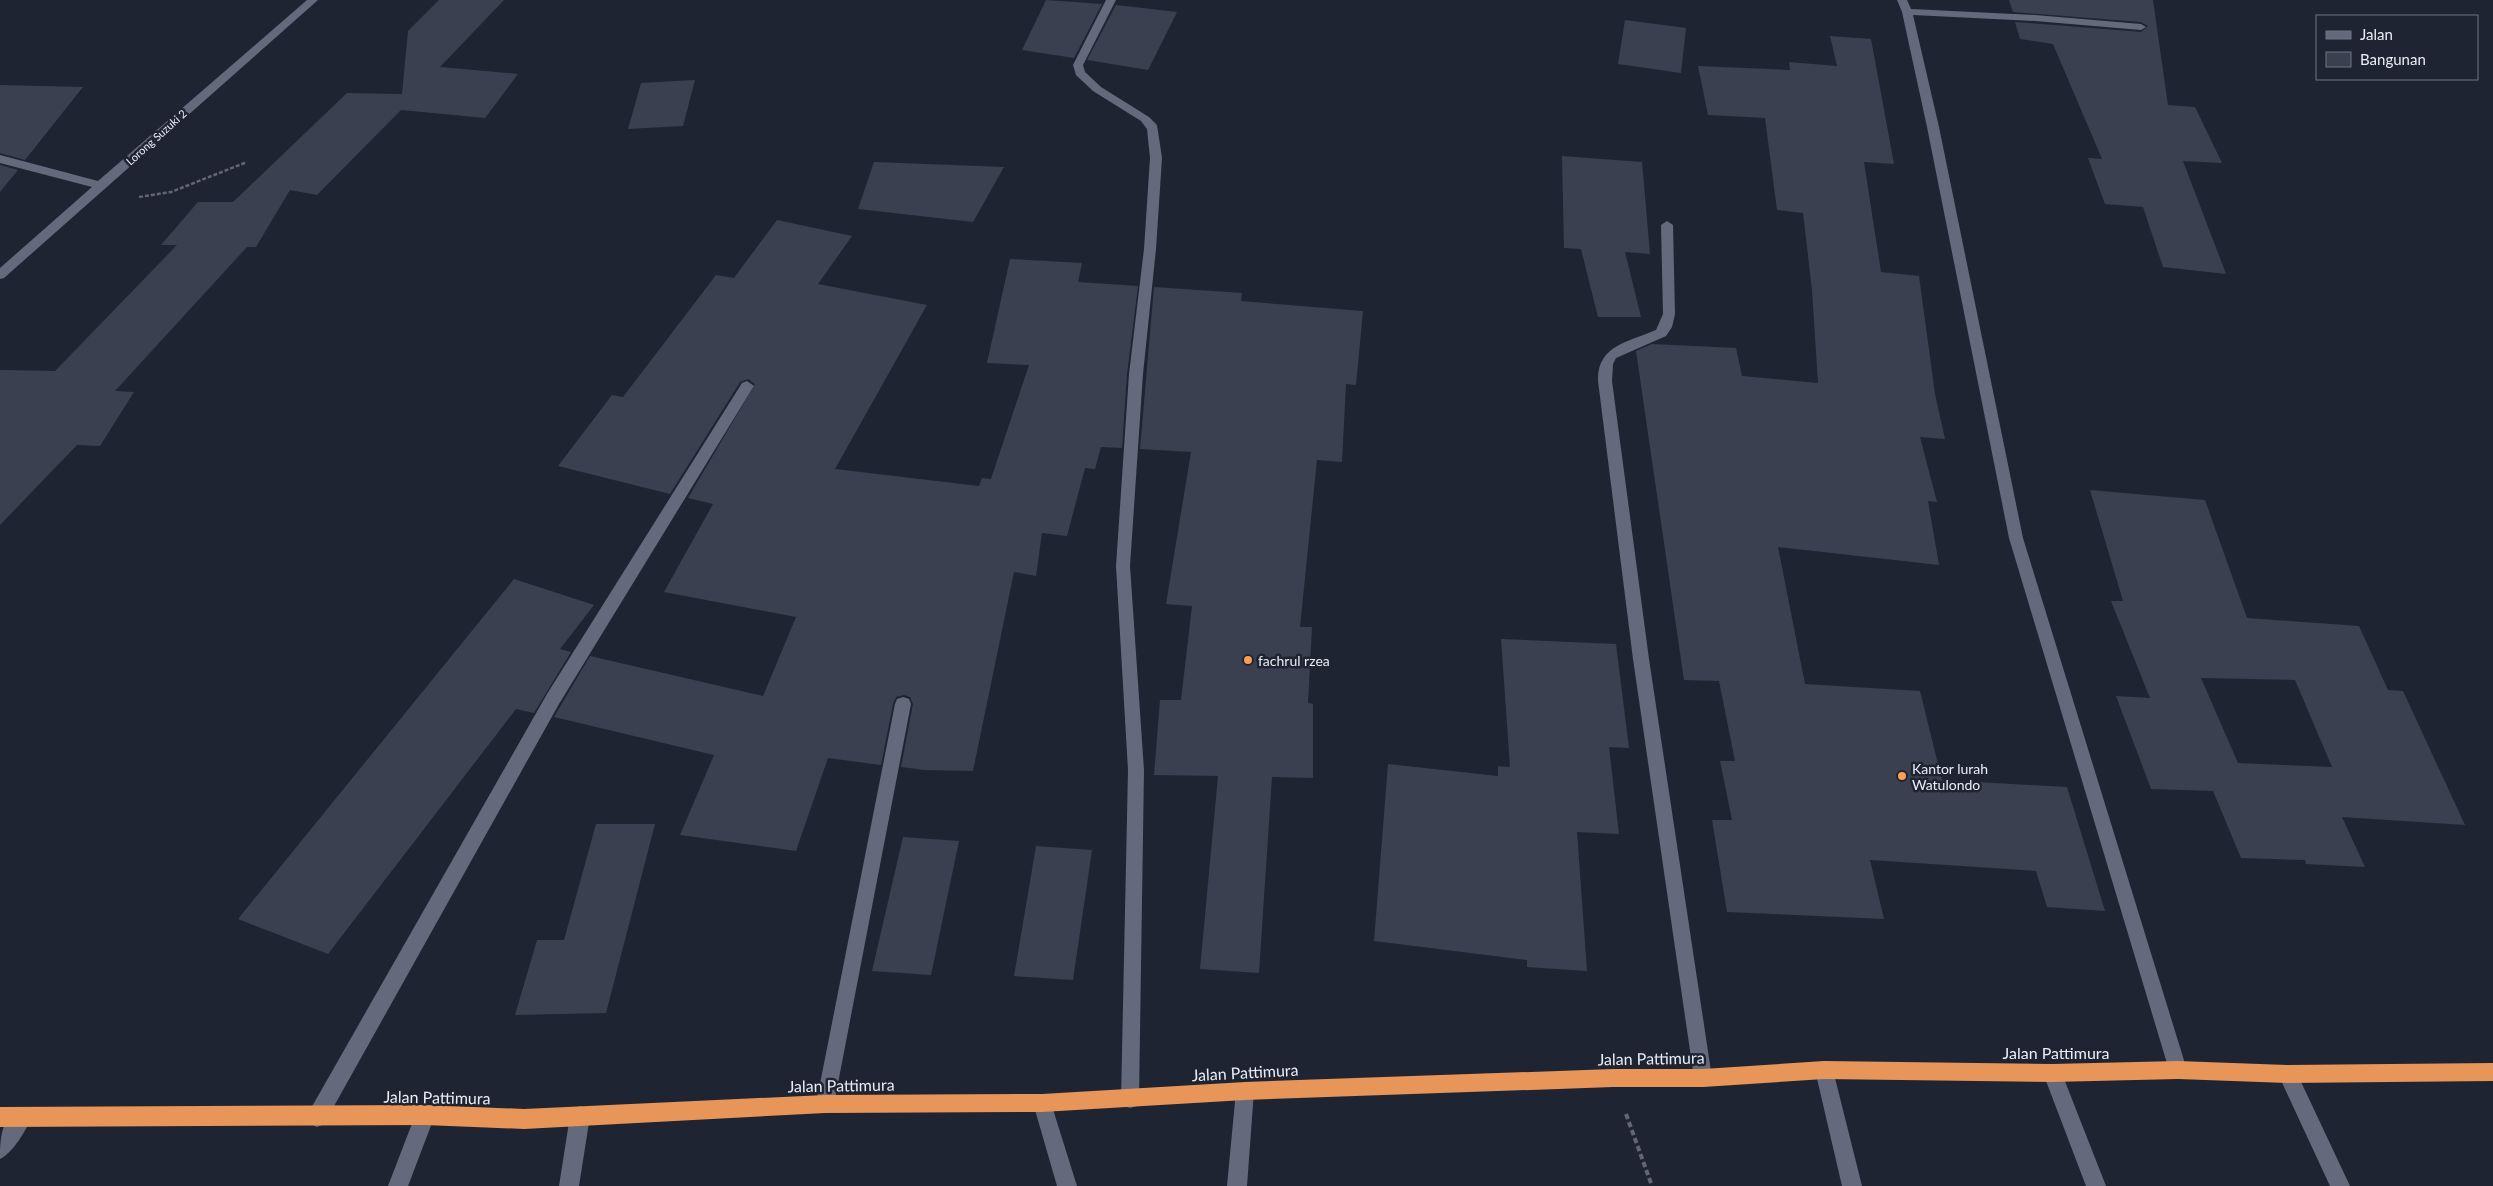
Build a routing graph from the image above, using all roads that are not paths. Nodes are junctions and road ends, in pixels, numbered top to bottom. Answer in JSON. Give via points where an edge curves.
{"nodes":[{"id":1,"x":314,"y":0,"type":"edge"},
{"id":2,"x":1111,"y":0,"type":"edge"},
{"id":3,"x":1905,"y":6,"type":"edge"},
{"id":4,"x":2142,"y":27,"type":"dead end"},
{"id":5,"x":0,"y":159,"type":"edge"},
{"id":6,"x":102,"y":186,"type":"junction"},
{"id":7,"x":1667,"y":225,"type":"dead end"},
{"id":8,"x":0,"y":275,"type":"edge"},
{"id":9,"x":747,"y":386,"type":"dead end"},
{"id":10,"x":903,"y":704,"type":"dead end"},
{"id":11,"x":1824,"y":1070,"type":"junction"},
{"id":12,"x":2178,"y":1070,"type":"junction"},
{"id":13,"x":2493,"y":1072,"type":"edge"},
{"id":14,"x":2052,"y":1073,"type":"junction"},
{"id":15,"x":2287,"y":1074,"type":"junction"},
{"id":16,"x":1703,"y":1078,"type":"junction"},
{"id":17,"x":1244,"y":1091,"type":"junction"},
{"id":18,"x":1130,"y":1100,"type":"junction"},
{"id":19,"x":1042,"y":1103,"type":"junction"},
{"id":20,"x":825,"y":1104,"type":"junction"},
{"id":21,"x":425,"y":1115,"type":"junction"},
{"id":22,"x":580,"y":1116,"type":"junction"},
{"id":23,"x":0,"y":1117,"type":"edge"},
{"id":24,"x":22,"y":1117,"type":"junction"},
{"id":25,"x":317,"y":1117,"type":"junction"},
{"id":26,"x":0,"y":1149,"type":"edge"},
{"id":27,"x":398,"y":1186,"type":"edge"},
{"id":28,"x":569,"y":1186,"type":"edge"},
{"id":29,"x":1067,"y":1186,"type":"edge"},
{"id":30,"x":1237,"y":1186,"type":"edge"},
{"id":31,"x":1852,"y":1186,"type":"edge"},
{"id":32,"x":2096,"y":1186,"type":"edge"},
{"id":33,"x":2340,"y":1186,"type":"edge"}],
"edges":[{"from":1,"to":6,"type":"street","name":"Lorong Suzuki 2"},
{"from":2,"to":18,"type":"street","via":[[1078,65],[1080,73],[1097,89],[1145,119],[1152,128],[1156,158],[1136,374],[1123,566],[1136,770]]},
{"from":3,"to":4,"type":"street"},
{"from":3,"to":12,"type":"street","via":[[1933,127],[2016,538]]},
{"from":5,"to":6,"type":"street"},
{"from":6,"to":8,"type":"street","name":"Lorong Suzuki 2"},
{"from":7,"to":16,"type":"street","via":[[1669,314],[1666,327],[1607,359],[1606,397]]},
{"from":9,"to":25,"type":"street","via":[[553,699]]},
{"from":10,"to":20,"type":"street"},
{"from":11,"to":14,"type":"highway","name":"Jalan Pattimura"},
{"from":11,"to":16,"type":"highway","name":"Jalan Pattimura"},
{"from":11,"to":31,"type":"street"},
{"from":12,"to":14,"type":"highway","name":"Jalan Pattimura"},
{"from":12,"to":15,"type":"highway","name":"Jalan Pattimura"},
{"from":13,"to":15,"type":"highway","name":"Jalan Pattimura"},
{"from":14,"to":32,"type":"street"},
{"from":15,"to":33,"type":"street"},
{"from":16,"to":17,"type":"highway","name":"Jalan Pattimura","via":[[1613,1078]]},
{"from":17,"to":18,"type":"highway","name":"Jalan Pattimura"},
{"from":17,"to":30,"type":"street"},
{"from":18,"to":19,"type":"highway","name":"Jalan Pattimura"},
{"from":19,"to":20,"type":"highway","name":"Jalan Pattimura"},
{"from":19,"to":29,"type":"street"},
{"from":20,"to":22,"type":"highway","name":"Jalan Pattimura"},
{"from":21,"to":22,"type":"highway","name":"Jalan Pattimura","via":[[524,1119]]},
{"from":21,"to":25,"type":"highway","name":"Jalan Pattimura"},
{"from":21,"to":27,"type":"street"},
{"from":22,"to":28,"type":"street"},
{"from":23,"to":24,"type":"highway","name":"Jalan Pattimura"},
{"from":24,"to":25,"type":"highway","name":"Jalan Pattimura"},
{"from":24,"to":26,"type":"street"}]}
